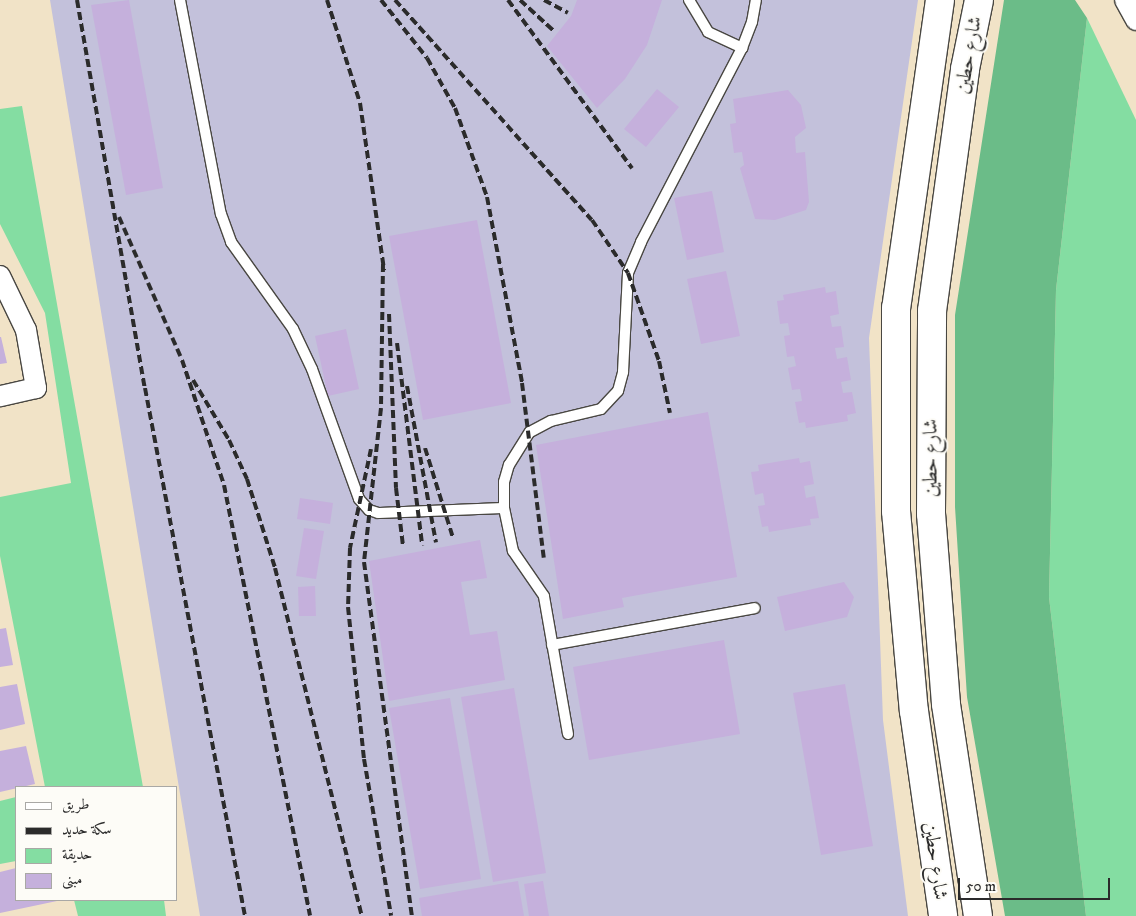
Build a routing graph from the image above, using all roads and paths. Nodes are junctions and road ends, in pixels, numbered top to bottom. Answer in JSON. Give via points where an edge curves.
{"nodes":[{"id":1,"x":180,"y":0,"type":"edge"},
{"id":2,"x":689,"y":0,"type":"edge"},
{"id":3,"x":756,"y":0,"type":"edge"},
{"id":4,"x":940,"y":0,"type":"edge"},
{"id":5,"x":979,"y":0,"type":"edge"},
{"id":6,"x":1125,"y":0,"type":"edge"},
{"id":7,"x":1136,"y":20,"type":"edge"},
{"id":8,"x":742,"y":48,"type":"junction"},
{"id":9,"x":0,"y":276,"type":"edge"},
{"id":10,"x":0,"y":396,"type":"edge"},
{"id":11,"x":504,"y":508,"type":"junction"},
{"id":12,"x":755,"y":608,"type":"dead end"},
{"id":13,"x":552,"y":645,"type":"junction"},
{"id":14,"x":568,"y":734,"type":"dead end"},
{"id":15,"x":943,"y":916,"type":"edge"},
{"id":16,"x":978,"y":916,"type":"edge"}],
"edges":[{"from":1,"to":11,"type":"lane","via":[[221,214],[242,262],[294,329],[312,369],[359,499],[369,510],[378,512]]},
{"from":2,"to":8,"type":"lane","via":[[708,32]]},
{"from":3,"to":8,"type":"lane"},
{"from":4,"to":15,"type":"main road","name":"شارع حطين","via":[[896,308],[896,511],[914,711]]},
{"from":5,"to":16,"type":"main road","name":"شارع حطين","via":[[965,69],[932,311],[931,514],[946,704]]},
{"from":6,"to":7,"type":"street"},
{"from":8,"to":11,"type":"lane","via":[[628,273],[623,372],[618,391],[601,408],[551,422],[530,432],[509,466],[504,482]]},
{"from":9,"to":10,"type":"street","via":[[26,330],[36,388]]},
{"from":11,"to":13,"type":"lane","via":[[513,551],[544,596]]},
{"from":12,"to":13,"type":"lane"},
{"from":13,"to":14,"type":"lane"}]}
